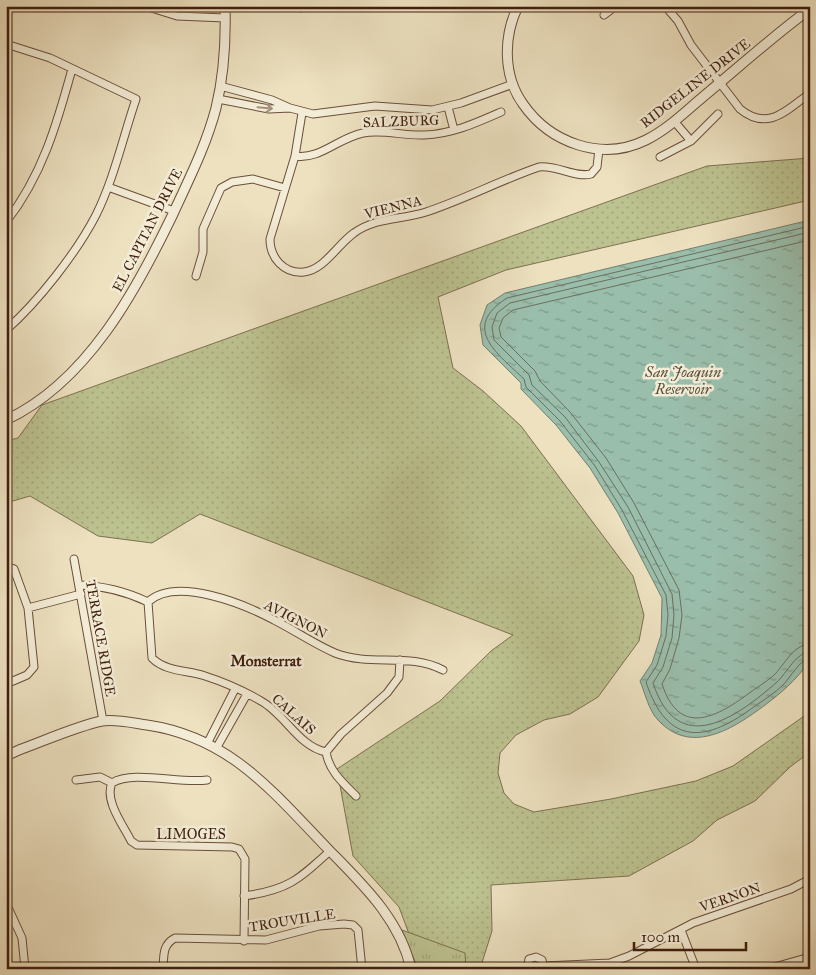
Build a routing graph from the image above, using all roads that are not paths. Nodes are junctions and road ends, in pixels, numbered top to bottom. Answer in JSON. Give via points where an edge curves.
{"nodes":[{"id":1,"x":146,"y":6,"type":"edge"},
{"id":2,"x":225,"y":6,"type":"edge"},
{"id":3,"x":518,"y":6,"type":"edge"},
{"id":4,"x":616,"y":6,"type":"edge"},
{"id":5,"x":665,"y":6,"type":"edge"},
{"id":6,"x":157,"y":8,"type":"edge"},
{"id":7,"x":810,"y":9,"type":"edge"},
{"id":8,"x":604,"y":15,"type":"dead end"},
{"id":9,"x":225,"y":18,"type":"junction"},
{"id":10,"x":6,"y":44,"type":"edge"},
{"id":11,"x":72,"y":68,"type":"junction"},
{"id":12,"x":720,"y":82,"type":"junction"},
{"id":13,"x":513,"y":84,"type":"junction"},
{"id":14,"x":220,"y":86,"type":"junction"},
{"id":15,"x":810,"y":93,"type":"edge"},
{"id":16,"x":218,"y":99,"type":"junction"},
{"id":17,"x":448,"y":107,"type":"junction"},
{"id":18,"x":290,"y":108,"type":"junction"},
{"id":19,"x":501,"y":112,"type":"dead end"},
{"id":20,"x":302,"y":113,"type":"junction"},
{"id":21,"x":718,"y":114,"type":"dead end"},
{"id":22,"x":674,"y":121,"type":"junction"},
{"id":23,"x":454,"y":130,"type":"junction"},
{"id":24,"x":691,"y":142,"type":"junction"},
{"id":25,"x":599,"y":149,"type":"junction"},
{"id":26,"x":295,"y":156,"type":"junction"},
{"id":27,"x":660,"y":157,"type":"dead end"},
{"id":28,"x":108,"y":187,"type":"junction"},
{"id":29,"x":285,"y":188,"type":"junction"},
{"id":30,"x":174,"y":211,"type":"junction"},
{"id":31,"x":6,"y":222,"type":"edge"},
{"id":32,"x":196,"y":276,"type":"dead end"},
{"id":33,"x":6,"y":330,"type":"edge"},
{"id":34,"x":6,"y":420,"type":"edge"},
{"id":35,"x":74,"y":559,"type":"dead end"},
{"id":36,"x":6,"y":566,"type":"edge"},
{"id":37,"x":79,"y":585,"type":"junction"},
{"id":38,"x":81,"y":594,"type":"junction"},
{"id":39,"x":148,"y":602,"type":"junction"},
{"id":40,"x":28,"y":608,"type":"junction"},
{"id":41,"x":400,"y":660,"type":"junction"},
{"id":42,"x":443,"y":670,"type":"dead end"},
{"id":43,"x":6,"y":684,"type":"edge"},
{"id":44,"x":235,"y":688,"type":"junction"},
{"id":45,"x":247,"y":694,"type":"junction"},
{"id":46,"x":224,"y":711,"type":"junction"},
{"id":47,"x":234,"y":716,"type":"junction"},
{"id":48,"x":102,"y":721,"type":"junction"},
{"id":49,"x":208,"y":742,"type":"junction"},
{"id":50,"x":218,"y":747,"type":"junction"},
{"id":51,"x":326,"y":752,"type":"junction"},
{"id":52,"x":6,"y":756,"type":"edge"},
{"id":53,"x":76,"y":780,"type":"dead end"},
{"id":54,"x":207,"y":780,"type":"dead end"},
{"id":55,"x":112,"y":783,"type":"junction"},
{"id":56,"x":356,"y":796,"type":"dead end"},
{"id":57,"x":330,"y":851,"type":"junction"},
{"id":58,"x":810,"y":879,"type":"edge"},
{"id":59,"x":244,"y":896,"type":"junction"},
{"id":60,"x":6,"y":903,"type":"edge"},
{"id":61,"x":681,"y":930,"type":"junction"},
{"id":62,"x":244,"y":941,"type":"junction"},
{"id":63,"x":810,"y":958,"type":"edge"},
{"id":64,"x":544,"y":968,"type":"edge"},
{"id":65,"x":25,"y":969,"type":"edge"},
{"id":66,"x":163,"y":969,"type":"edge"},
{"id":67,"x":362,"y":969,"type":"edge"},
{"id":68,"x":411,"y":969,"type":"edge"},
{"id":69,"x":527,"y":969,"type":"edge"},
{"id":70,"x":696,"y":969,"type":"edge"},
{"id":71,"x":771,"y":969,"type":"edge"}],
"edges":[{"from":1,"to":6,"type":"street"},
{"from":2,"to":9,"type":"street","name":"EL CAPITAN DRIVE"},
{"from":3,"to":13,"type":"street","name":"RIDGELINE DRIVE","via":[[507,47]]},
{"from":4,"to":8,"type":"street"},
{"from":5,"to":12,"type":"street"},
{"from":6,"to":9,"type":"street","via":[[193,18]]},
{"from":7,"to":12,"type":"street","name":"RIDGELINE DRIVE"},
{"from":9,"to":14,"type":"street","name":"EL CAPITAN DRIVE"},
{"from":10,"to":11,"type":"street","via":[[33,51]]},
{"from":11,"to":28,"type":"street","via":[[136,99]]},
{"from":11,"to":31,"type":"street","via":[[44,161],[31,187]]},
{"from":12,"to":15,"type":"street","via":[[740,109],[759,119],[779,116]]},
{"from":12,"to":22,"type":"street","name":"RIDGELINE DRIVE"},
{"from":13,"to":17,"type":"street"},
{"from":13,"to":25,"type":"street","name":"RIDGELINE DRIVE","via":[[529,114],[548,131],[575,144]]},
{"from":14,"to":16,"type":"street","name":"EL CAPITAN DRIVE"},
{"from":14,"to":18,"type":"street"},
{"from":16,"to":18,"type":"street","one_way":true,"via":[[269,109]]},
{"from":16,"to":30,"type":"street","name":"EL CAPITAN DRIVE","via":[[199,159]]},
{"from":17,"to":20,"type":"street","via":[[419,110],[375,106],[331,113]]},
{"from":17,"to":23,"type":"street","name":"SALZBURG"},
{"from":18,"to":20,"type":"street"},
{"from":19,"to":23,"type":"street","name":"SALZBURG"},
{"from":20,"to":26,"type":"street","name":"VIENNA"},
{"from":21,"to":24,"type":"street"},
{"from":22,"to":24,"type":"street"},
{"from":22,"to":25,"type":"street","name":"RIDGELINE DRIVE","via":[[645,140],[621,148]]},
{"from":23,"to":26,"type":"street","name":"SALZBURG","via":[[424,135],[362,133],[336,142],[312,156]]},
{"from":24,"to":27,"type":"street"},
{"from":25,"to":29,"type":"street","name":"VIENNA","via":[[597,167],[591,174],[539,167],[427,212],[376,221],[354,233],[319,266],[304,272],[283,266],[271,250],[271,233]]},
{"from":26,"to":29,"type":"street","name":"VIENNA"},
{"from":28,"to":30,"type":"street"},
{"from":28,"to":33,"type":"street","via":[[80,242]]},
{"from":29,"to":32,"type":"street","via":[[253,179],[232,182],[221,188],[203,228],[203,252]]},
{"from":30,"to":34,"type":"street","name":"EL CAPITAN DRIVE","via":[[135,289],[76,367],[45,397]]},
{"from":35,"to":37,"type":"street","name":"TERRACE RIDGE"},
{"from":36,"to":40,"type":"street","via":[[14,569]]},
{"from":37,"to":38,"type":"street","name":"TERRACE RIDGE"},
{"from":37,"to":39,"type":"street","via":[[103,586]]},
{"from":38,"to":40,"type":"street"},
{"from":38,"to":48,"type":"street","name":"TERRACE RIDGE"},
{"from":39,"to":41,"type":"street","name":"AVIGNON","via":[[156,595],[206,593],[272,618],[335,653],[374,662]]},
{"from":39,"to":44,"type":"street","name":"CALAIS","via":[[152,658],[160,666],[196,673]]},
{"from":40,"to":43,"type":"street","via":[[34,667]]},
{"from":41,"to":42,"type":"street","name":"AVIGNON","via":[[430,663]]},
{"from":41,"to":51,"type":"street","via":[[399,677],[387,693],[341,734]]},
{"from":44,"to":45,"type":"street","name":"CALAIS"},
{"from":44,"to":46,"type":"street"},
{"from":45,"to":47,"type":"street"},
{"from":45,"to":51,"type":"street","name":"CALAIS","via":[[276,711],[315,750]]},
{"from":46,"to":47,"type":"street"},
{"from":46,"to":49,"type":"street"},
{"from":47,"to":50,"type":"street"},
{"from":48,"to":49,"type":"street","via":[[158,726]]},
{"from":48,"to":52,"type":"street"},
{"from":49,"to":50,"type":"street"},
{"from":50,"to":57,"type":"street","via":[[260,778]]},
{"from":51,"to":56,"type":"street","via":[[328,763]]},
{"from":53,"to":55,"type":"street","via":[[100,777]]},
{"from":54,"to":55,"type":"street","via":[[130,778]]},
{"from":55,"to":59,"type":"street","name":"LIMOGES","via":[[110,799],[131,841],[137,845],[232,847],[245,859]]},
{"from":57,"to":59,"type":"street","via":[[299,879],[284,887]]},
{"from":57,"to":68,"type":"street","via":[[372,894],[393,925]]},
{"from":58,"to":61,"type":"street","name":"VERNON","via":[[792,889]]},
{"from":59,"to":62,"type":"street"},
{"from":60,"to":65,"type":"street","via":[[22,938]]},
{"from":61,"to":64,"type":"street","name":"VERNON","via":[[610,963]]},
{"from":61,"to":70,"type":"street"},
{"from":62,"to":66,"type":"street","name":"TROUVILLE","via":[[175,938],[165,947]]},
{"from":62,"to":67,"type":"street","name":"TROUVILLE","via":[[266,940],[319,926],[353,925],[360,936]]},
{"from":63,"to":71,"type":"street"},
{"from":64,"to":69,"type":"street","name":"VERNON","via":[[542,960],[536,957],[530,959]]}]}
